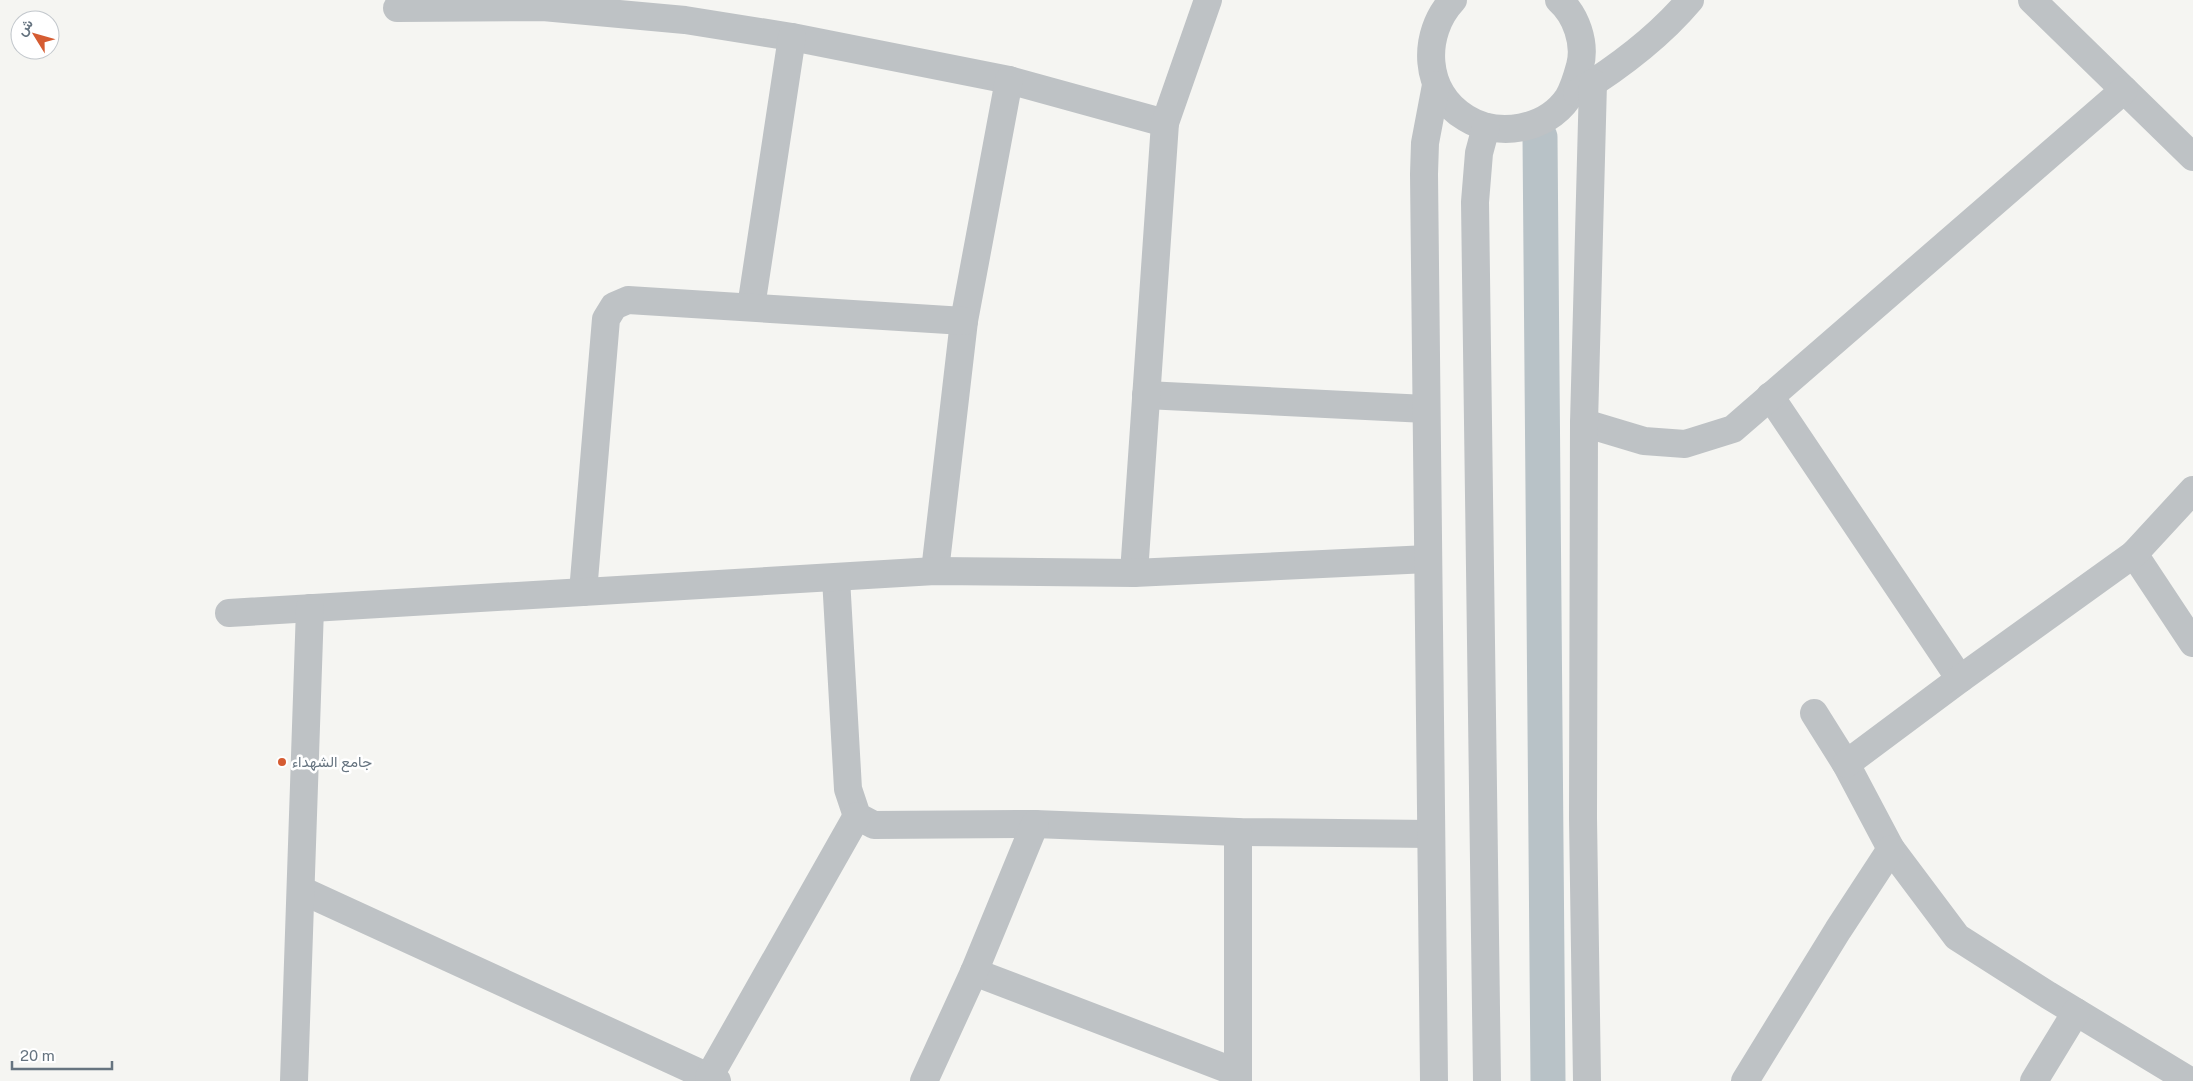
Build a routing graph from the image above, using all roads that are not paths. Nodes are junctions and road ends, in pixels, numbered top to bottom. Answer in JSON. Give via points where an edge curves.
{"nodes":[{"id":1,"x":1208,"y":0,"type":"edge"},
{"id":2,"x":1426,"y":0,"type":"edge"},
{"id":3,"x":1453,"y":0,"type":"edge"},
{"id":4,"x":1559,"y":0,"type":"edge"},
{"id":5,"x":1690,"y":0,"type":"edge"},
{"id":6,"x":2032,"y":0,"type":"edge"},
{"id":7,"x":397,"y":8,"type":"dead end"},
{"id":8,"x":1436,"y":26,"type":"junction"},
{"id":9,"x":792,"y":37,"type":"junction"},
{"id":10,"x":1009,"y":80,"type":"junction"},
{"id":11,"x":1593,"y":83,"type":"junction"},
{"id":12,"x":1436,"y":85,"type":"junction"},
{"id":13,"x":2124,"y":90,"type":"junction"},
{"id":14,"x":1567,"y":98,"type":"junction"},
{"id":15,"x":1165,"y":123,"type":"junction"},
{"id":16,"x":1486,"y":127,"type":"junction"},
{"id":17,"x":2193,"y":158,"type":"edge"},
{"id":18,"x":751,"y":307,"type":"junction"},
{"id":19,"x":964,"y":321,"type":"junction"},
{"id":20,"x":1146,"y":395,"type":"junction"},
{"id":21,"x":1770,"y":396,"type":"junction"},
{"id":22,"x":1426,"y":409,"type":"junction"},
{"id":23,"x":1584,"y":423,"type":"junction"},
{"id":24,"x":2193,"y":490,"type":"edge"},
{"id":25,"x":2134,"y":554,"type":"junction"},
{"id":26,"x":1428,"y":559,"type":"junction"},
{"id":27,"x":934,"y":571,"type":"junction"},
{"id":28,"x":1134,"y":573,"type":"junction"},
{"id":29,"x":836,"y":578,"type":"junction"},
{"id":30,"x":583,"y":592,"type":"junction"},
{"id":31,"x":310,"y":608,"type":"junction"},
{"id":32,"x":229,"y":613,"type":"dead end"},
{"id":33,"x":2193,"y":643,"type":"edge"},
{"id":34,"x":1960,"y":679,"type":"junction"},
{"id":35,"x":1814,"y":713,"type":"dead end"},
{"id":36,"x":1846,"y":764,"type":"junction"},
{"id":37,"x":857,"y":816,"type":"junction"},
{"id":38,"x":1035,"y":824,"type":"junction"},
{"id":39,"x":1238,"y":832,"type":"junction"},
{"id":40,"x":1432,"y":834,"type":"junction"},
{"id":41,"x":1891,"y":849,"type":"junction"},
{"id":42,"x":301,"y":890,"type":"junction"},
{"id":43,"x":974,"y":972,"type":"junction"},
{"id":44,"x":2076,"y":1012,"type":"junction"},
{"id":45,"x":700,"y":1077,"type":"edge"},
{"id":46,"x":1238,"y":1077,"type":"edge"},
{"id":47,"x":294,"y":1081,"type":"edge"},
{"id":48,"x":924,"y":1081,"type":"edge"},
{"id":49,"x":1434,"y":1081,"type":"edge"},
{"id":50,"x":1487,"y":1081,"type":"edge"},
{"id":51,"x":1587,"y":1081,"type":"edge"},
{"id":52,"x":1745,"y":1081,"type":"edge"},
{"id":53,"x":2034,"y":1081,"type":"edge"},
{"id":54,"x":2190,"y":1081,"type":"edge"}],
"edges":[{"from":1,"to":15,"type":"street"},
{"from":2,"to":8,"type":"street"},
{"from":3,"to":8,"type":"street"},
{"from":4,"to":14,"type":"street","via":[[1575,23],[1581,42],[1581,62]]},
{"from":5,"to":11,"type":"street","via":[[1638,51]]},
{"from":6,"to":13,"type":"street"},
{"from":7,"to":9,"type":"street","via":[[543,7],[685,20]]},
{"from":8,"to":12,"type":"street","via":[[1431,46]]},
{"from":9,"to":10,"type":"street"},
{"from":9,"to":18,"type":"street"},
{"from":10,"to":15,"type":"street"},
{"from":10,"to":19,"type":"street"},
{"from":11,"to":14,"type":"street"},
{"from":11,"to":23,"type":"street"},
{"from":12,"to":16,"type":"street","via":[[1448,104],[1465,118]]},
{"from":12,"to":22,"type":"street","via":[[1424,174]]},
{"from":13,"to":17,"type":"street"},
{"from":13,"to":21,"type":"street"},
{"from":14,"to":16,"type":"street","via":[[1555,112],[1539,122],[1504,130]]},
{"from":15,"to":20,"type":"street"},
{"from":16,"to":50,"type":"street","via":[[1477,170],[1475,202]]},
{"from":18,"to":19,"type":"street"},
{"from":18,"to":30,"type":"street","via":[[628,300],[614,306],[606,319]]},
{"from":19,"to":27,"type":"street"},
{"from":20,"to":22,"type":"street"},
{"from":20,"to":28,"type":"street"},
{"from":21,"to":23,"type":"street","via":[[1734,429],[1685,444],[1644,441]]},
{"from":21,"to":34,"type":"street"},
{"from":22,"to":26,"type":"street"},
{"from":23,"to":51,"type":"street","via":[[1583,818]]},
{"from":24,"to":25,"type":"street"},
{"from":25,"to":33,"type":"street"},
{"from":25,"to":34,"type":"street"},
{"from":26,"to":28,"type":"street"},
{"from":26,"to":40,"type":"street"},
{"from":27,"to":28,"type":"street"},
{"from":27,"to":29,"type":"street"},
{"from":29,"to":30,"type":"street"},
{"from":29,"to":37,"type":"street","via":[[848,789]]},
{"from":30,"to":31,"type":"street"},
{"from":31,"to":32,"type":"street"},
{"from":31,"to":42,"type":"street"},
{"from":34,"to":36,"type":"street"},
{"from":35,"to":36,"type":"street"},
{"from":36,"to":41,"type":"street"},
{"from":37,"to":38,"type":"street","via":[[874,825]]},
{"from":37,"to":45,"type":"street"},
{"from":38,"to":39,"type":"street"},
{"from":38,"to":43,"type":"street"},
{"from":39,"to":40,"type":"street"},
{"from":39,"to":46,"type":"street"},
{"from":40,"to":49,"type":"street"},
{"from":41,"to":44,"type":"street","via":[[1957,937]]},
{"from":41,"to":52,"type":"street"},
{"from":42,"to":45,"type":"street"},
{"from":42,"to":47,"type":"street"},
{"from":43,"to":46,"type":"street"},
{"from":43,"to":48,"type":"street"},
{"from":44,"to":53,"type":"street"},
{"from":44,"to":54,"type":"street"}]}
